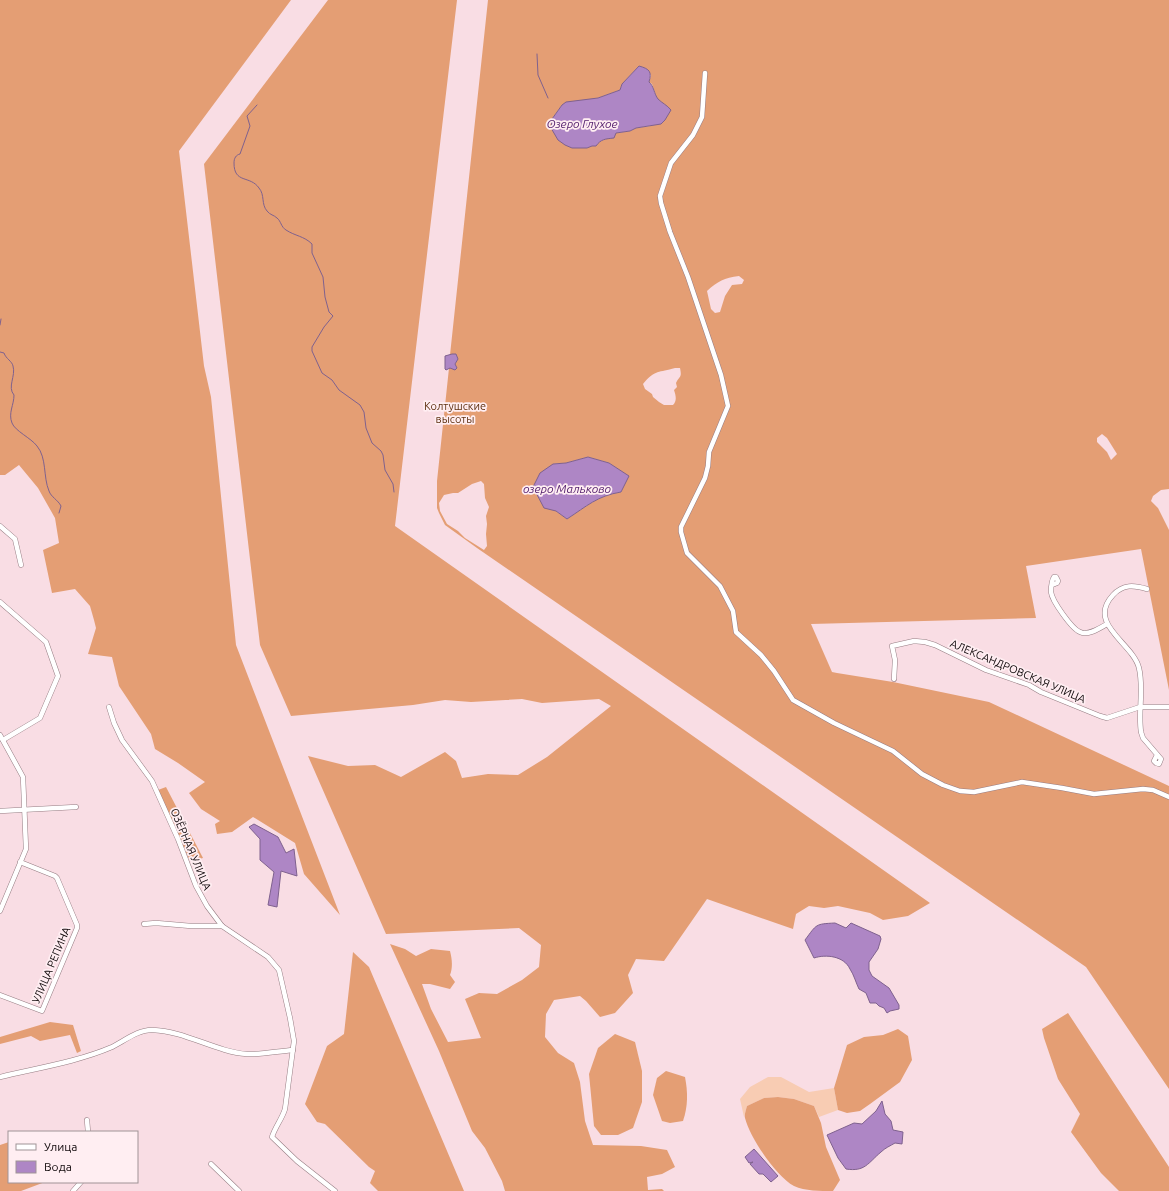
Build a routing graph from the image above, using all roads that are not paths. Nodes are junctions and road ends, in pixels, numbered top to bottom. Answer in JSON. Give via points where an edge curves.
{"nodes":[{"id":1,"x":705,"y":73,"type":"dead end"},
{"id":2,"x":0,"y":526,"type":"edge"},
{"id":3,"x":21,"y":565,"type":"dead end"},
{"id":4,"x":1052,"y":585,"type":"dead end"},
{"id":5,"x":1147,"y":589,"type":"dead end"},
{"id":6,"x":0,"y":602,"type":"edge"},
{"id":7,"x":1107,"y":624,"type":"junction"},
{"id":8,"x":894,"y":679,"type":"dead end"},
{"id":9,"x":108,"y":707,"type":"dead end"},
{"id":10,"x":1140,"y":707,"type":"junction"},
{"id":11,"x":1169,"y":707,"type":"edge"},
{"id":12,"x":0,"y":735,"type":"edge"},
{"id":13,"x":3,"y":740,"type":"junction"},
{"id":14,"x":1157,"y":754,"type":"dead end"},
{"id":15,"x":1169,"y":797,"type":"edge"},
{"id":16,"x":76,"y":807,"type":"dead end"},
{"id":17,"x":24,"y":809,"type":"junction"},
{"id":18,"x":0,"y":811,"type":"edge"},
{"id":19,"x":20,"y":862,"type":"junction"},
{"id":20,"x":0,"y":911,"type":"edge"},
{"id":21,"x":144,"y":924,"type":"dead end"},
{"id":22,"x":222,"y":926,"type":"junction"},
{"id":23,"x":0,"y":995,"type":"edge"},
{"id":24,"x":293,"y":1050,"type":"junction"},
{"id":25,"x":0,"y":1077,"type":"edge"},
{"id":26,"x":87,"y":1120,"type":"dead end"},
{"id":27,"x":87,"y":1131,"type":"edge"},
{"id":28,"x":211,"y":1164,"type":"dead end"},
{"id":29,"x":80,"y":1183,"type":"edge"},
{"id":30,"x":73,"y":1191,"type":"edge"},
{"id":31,"x":238,"y":1191,"type":"edge"},
{"id":32,"x":335,"y":1191,"type":"edge"}],
"edges":[{"from":1,"to":15,"type":"street","via":[[702,118],[672,163],[660,196],[670,232],[721,375],[728,406],[709,452],[704,478],[680,532],[687,554],[720,586],[733,611],[736,632],[761,655],[793,700],[893,751],[922,774],[950,788],[974,792],[1022,782],[1094,794],[1153,790]]},
{"from":2,"to":3,"type":"street","via":[[14,539]]},
{"from":4,"to":7,"type":"street","via":[[1054,601],[1080,632],[1088,632]]},
{"from":5,"to":7,"type":"street","via":[[1135,585],[1114,594],[1106,607]]},
{"from":6,"to":13,"type":"street","via":[[46,642],[58,676],[40,718]]},
{"from":7,"to":10,"type":"street","via":[[1138,666]]},
{"from":8,"to":10,"type":"street","name":"АЛЕКСАНДРОВСКАЯ УЛИЦА","via":[[895,660],[892,646],[925,642],[986,670],[1029,685],[1040,692],[1100,716],[1107,718]]},
{"from":9,"to":22,"type":"street","name":"ОЗЁРНАЯ УЛИЦА","via":[[122,740],[152,781],[196,886]]},
{"from":10,"to":11,"type":"street","name":"АЛЕКСАНДРОВСКАЯ УЛИЦА"},
{"from":10,"to":14,"type":"street","via":[[1143,738]]},
{"from":12,"to":13,"type":"street"},
{"from":13,"to":17,"type":"street","via":[[23,777]]},
{"from":16,"to":17,"type":"street"},
{"from":17,"to":18,"type":"street"},
{"from":17,"to":19,"type":"street","via":[[26,849]]},
{"from":19,"to":20,"type":"street"},
{"from":19,"to":23,"type":"street","name":"УЛИЦА РЕПИНА","via":[[57,878],[77,928],[42,1011]]},
{"from":21,"to":22,"type":"street"},
{"from":22,"to":24,"type":"street","name":"ОЗЁРНАЯ УЛИЦА","via":[[268,957],[279,970],[290,1018]]},
{"from":24,"to":25,"type":"street","via":[[248,1054],[152,1029],[82,1058]]},
{"from":24,"to":32,"type":"street","name":"ОЗЁРНАЯ УЛИЦА","via":[[285,1109],[272,1137]]},
{"from":26,"to":27,"type":"street"},
{"from":28,"to":31,"type":"street"},
{"from":29,"to":30,"type":"street"}]}
